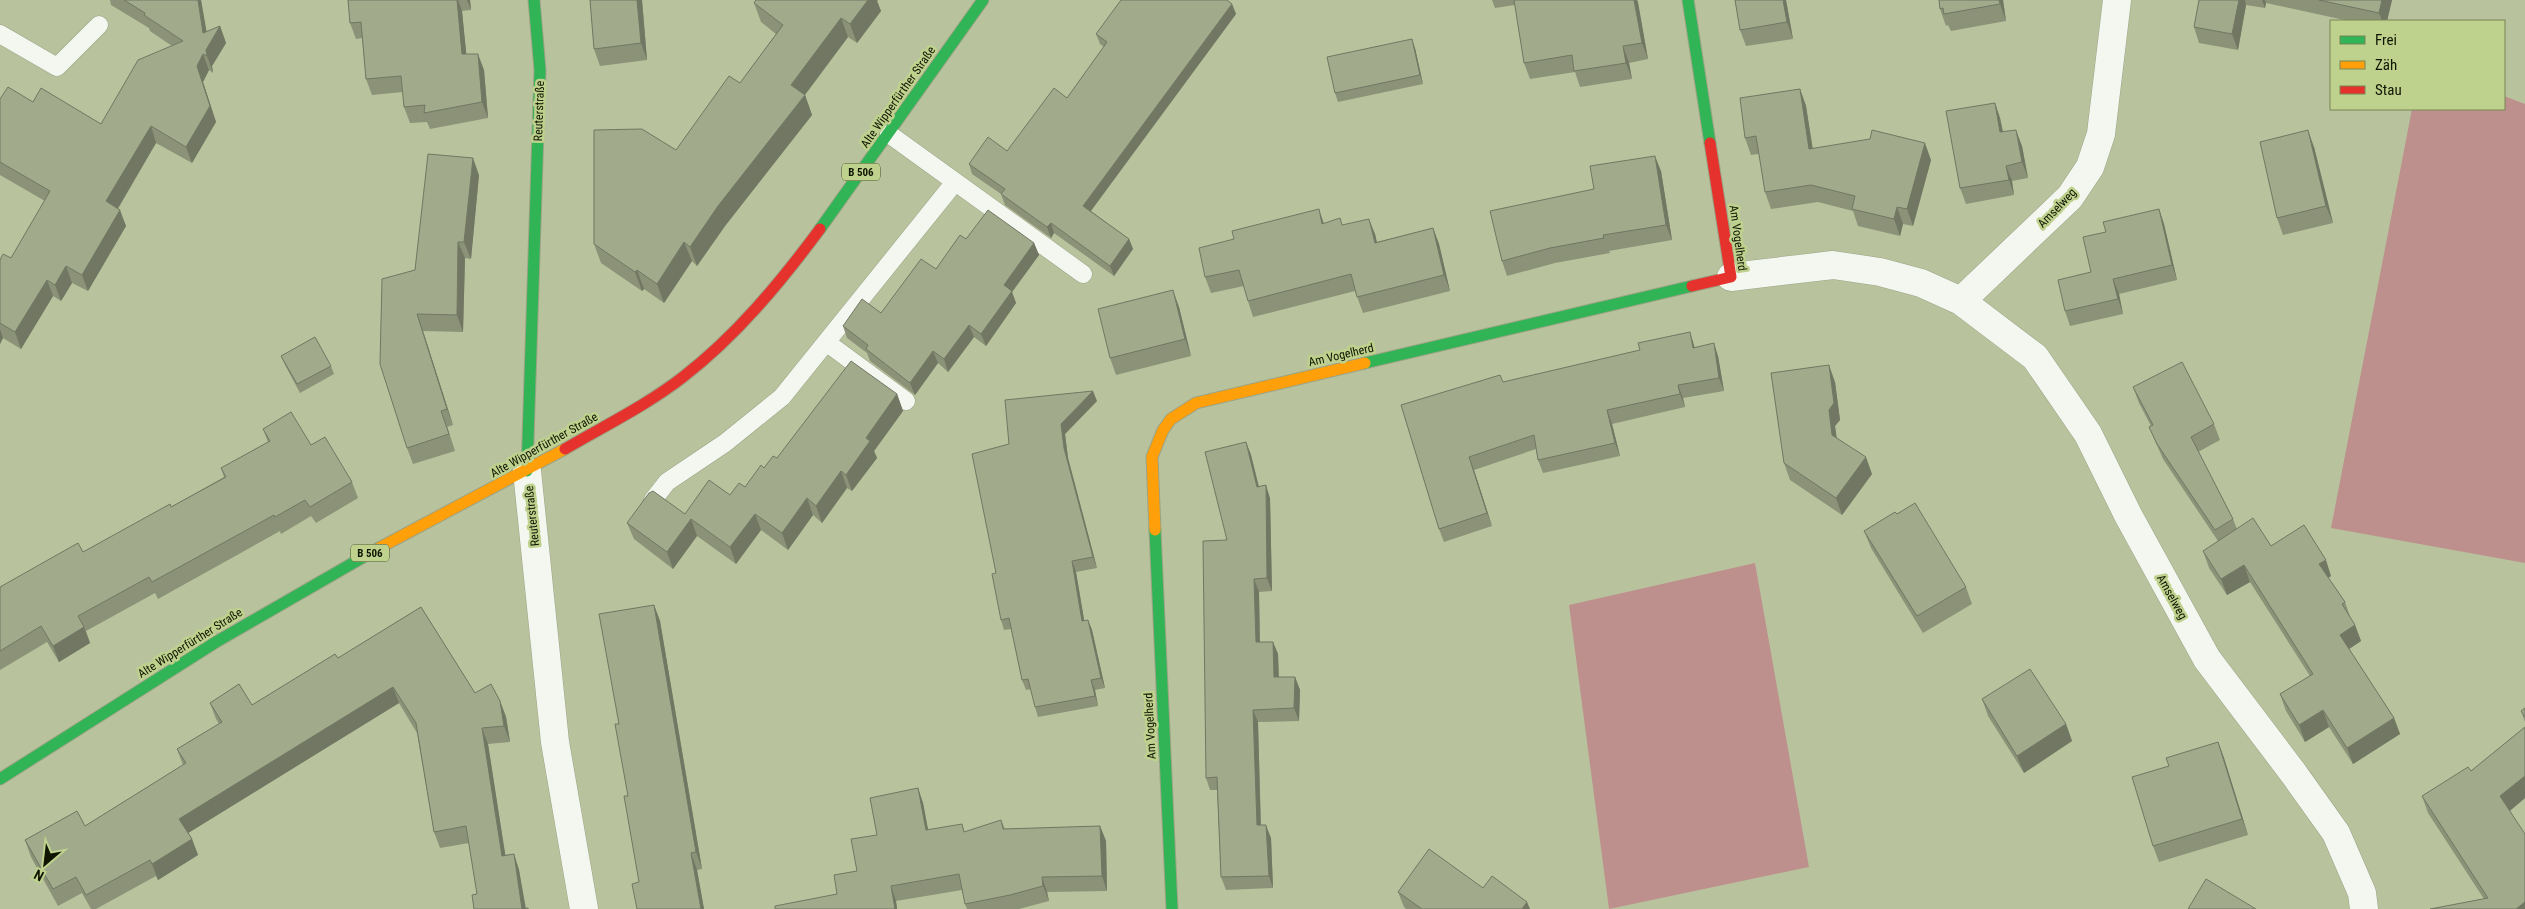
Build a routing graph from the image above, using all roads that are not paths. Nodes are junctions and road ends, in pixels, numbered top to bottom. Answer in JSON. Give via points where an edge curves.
{"nodes":[{"id":1,"x":534,"y":0,"type":"edge"},
{"id":2,"x":983,"y":0,"type":"edge"},
{"id":3,"x":1688,"y":0,"type":"edge"},
{"id":4,"x":2117,"y":0,"type":"edge"},
{"id":5,"x":98,"y":25,"type":"dead end"},
{"id":6,"x":0,"y":34,"type":"edge"},
{"id":7,"x":889,"y":134,"type":"junction"},
{"id":8,"x":955,"y":182,"type":"junction"},
{"id":9,"x":1083,"y":274,"type":"dead end"},
{"id":10,"x":1731,"y":277,"type":"junction"},
{"id":11,"x":1961,"y":301,"type":"junction"},
{"id":12,"x":826,"y":342,"type":"junction"},
{"id":13,"x":906,"y":402,"type":"dead end"},
{"id":14,"x":528,"y":471,"type":"junction"},
{"id":15,"x":653,"y":500,"type":"edge"},
{"id":16,"x":0,"y":779,"type":"edge"},
{"id":17,"x":584,"y":909,"type":"edge"},
{"id":18,"x":1172,"y":909,"type":"edge"},
{"id":19,"x":2364,"y":909,"type":"edge"}],
"edges":[{"from":1,"to":14,"type":"street","name":"Reuterstraße","via":[[540,70]]},
{"from":2,"to":7,"type":"street","name":"Alte Wipperfürther Straße","number":"B 506"},
{"from":3,"to":10,"type":"street","name":"Am Vogelherd"},
{"from":4,"to":11,"type":"street","name":"Amselweg","via":[[2101,134],[2090,168],[2070,197]]},
{"from":5,"to":6,"type":"lane","via":[[57,66]]},
{"from":7,"to":8,"type":"lane"},
{"from":7,"to":14,"type":"street","name":"Alte Wipperfürther Straße","number":"B 506","via":[[818,231],[729,338],[682,378],[640,406]]},
{"from":8,"to":9,"type":"lane"},
{"from":8,"to":12,"type":"lane"},
{"from":10,"to":11,"type":"street","name":"Amselweg","via":[[1833,265],[1880,272],[1921,283]]},
{"from":10,"to":18,"type":"street","name":"Am Vogelherd","via":[[1196,403],[1161,429],[1152,457]]},
{"from":11,"to":19,"type":"street","name":"Amselweg","via":[[2035,358],[2088,434],[2206,659],[2336,833],[2362,893]]},
{"from":12,"to":13,"type":"lane"},
{"from":12,"to":15,"type":"lane","via":[[782,397],[725,443],[667,482]]},
{"from":14,"to":16,"type":"street","name":"Alte Wipperfürther Straße","number":"B 506","via":[[392,540],[216,642]]},
{"from":14,"to":17,"type":"street","name":"Reuterstraße","via":[[555,742]]}]}
